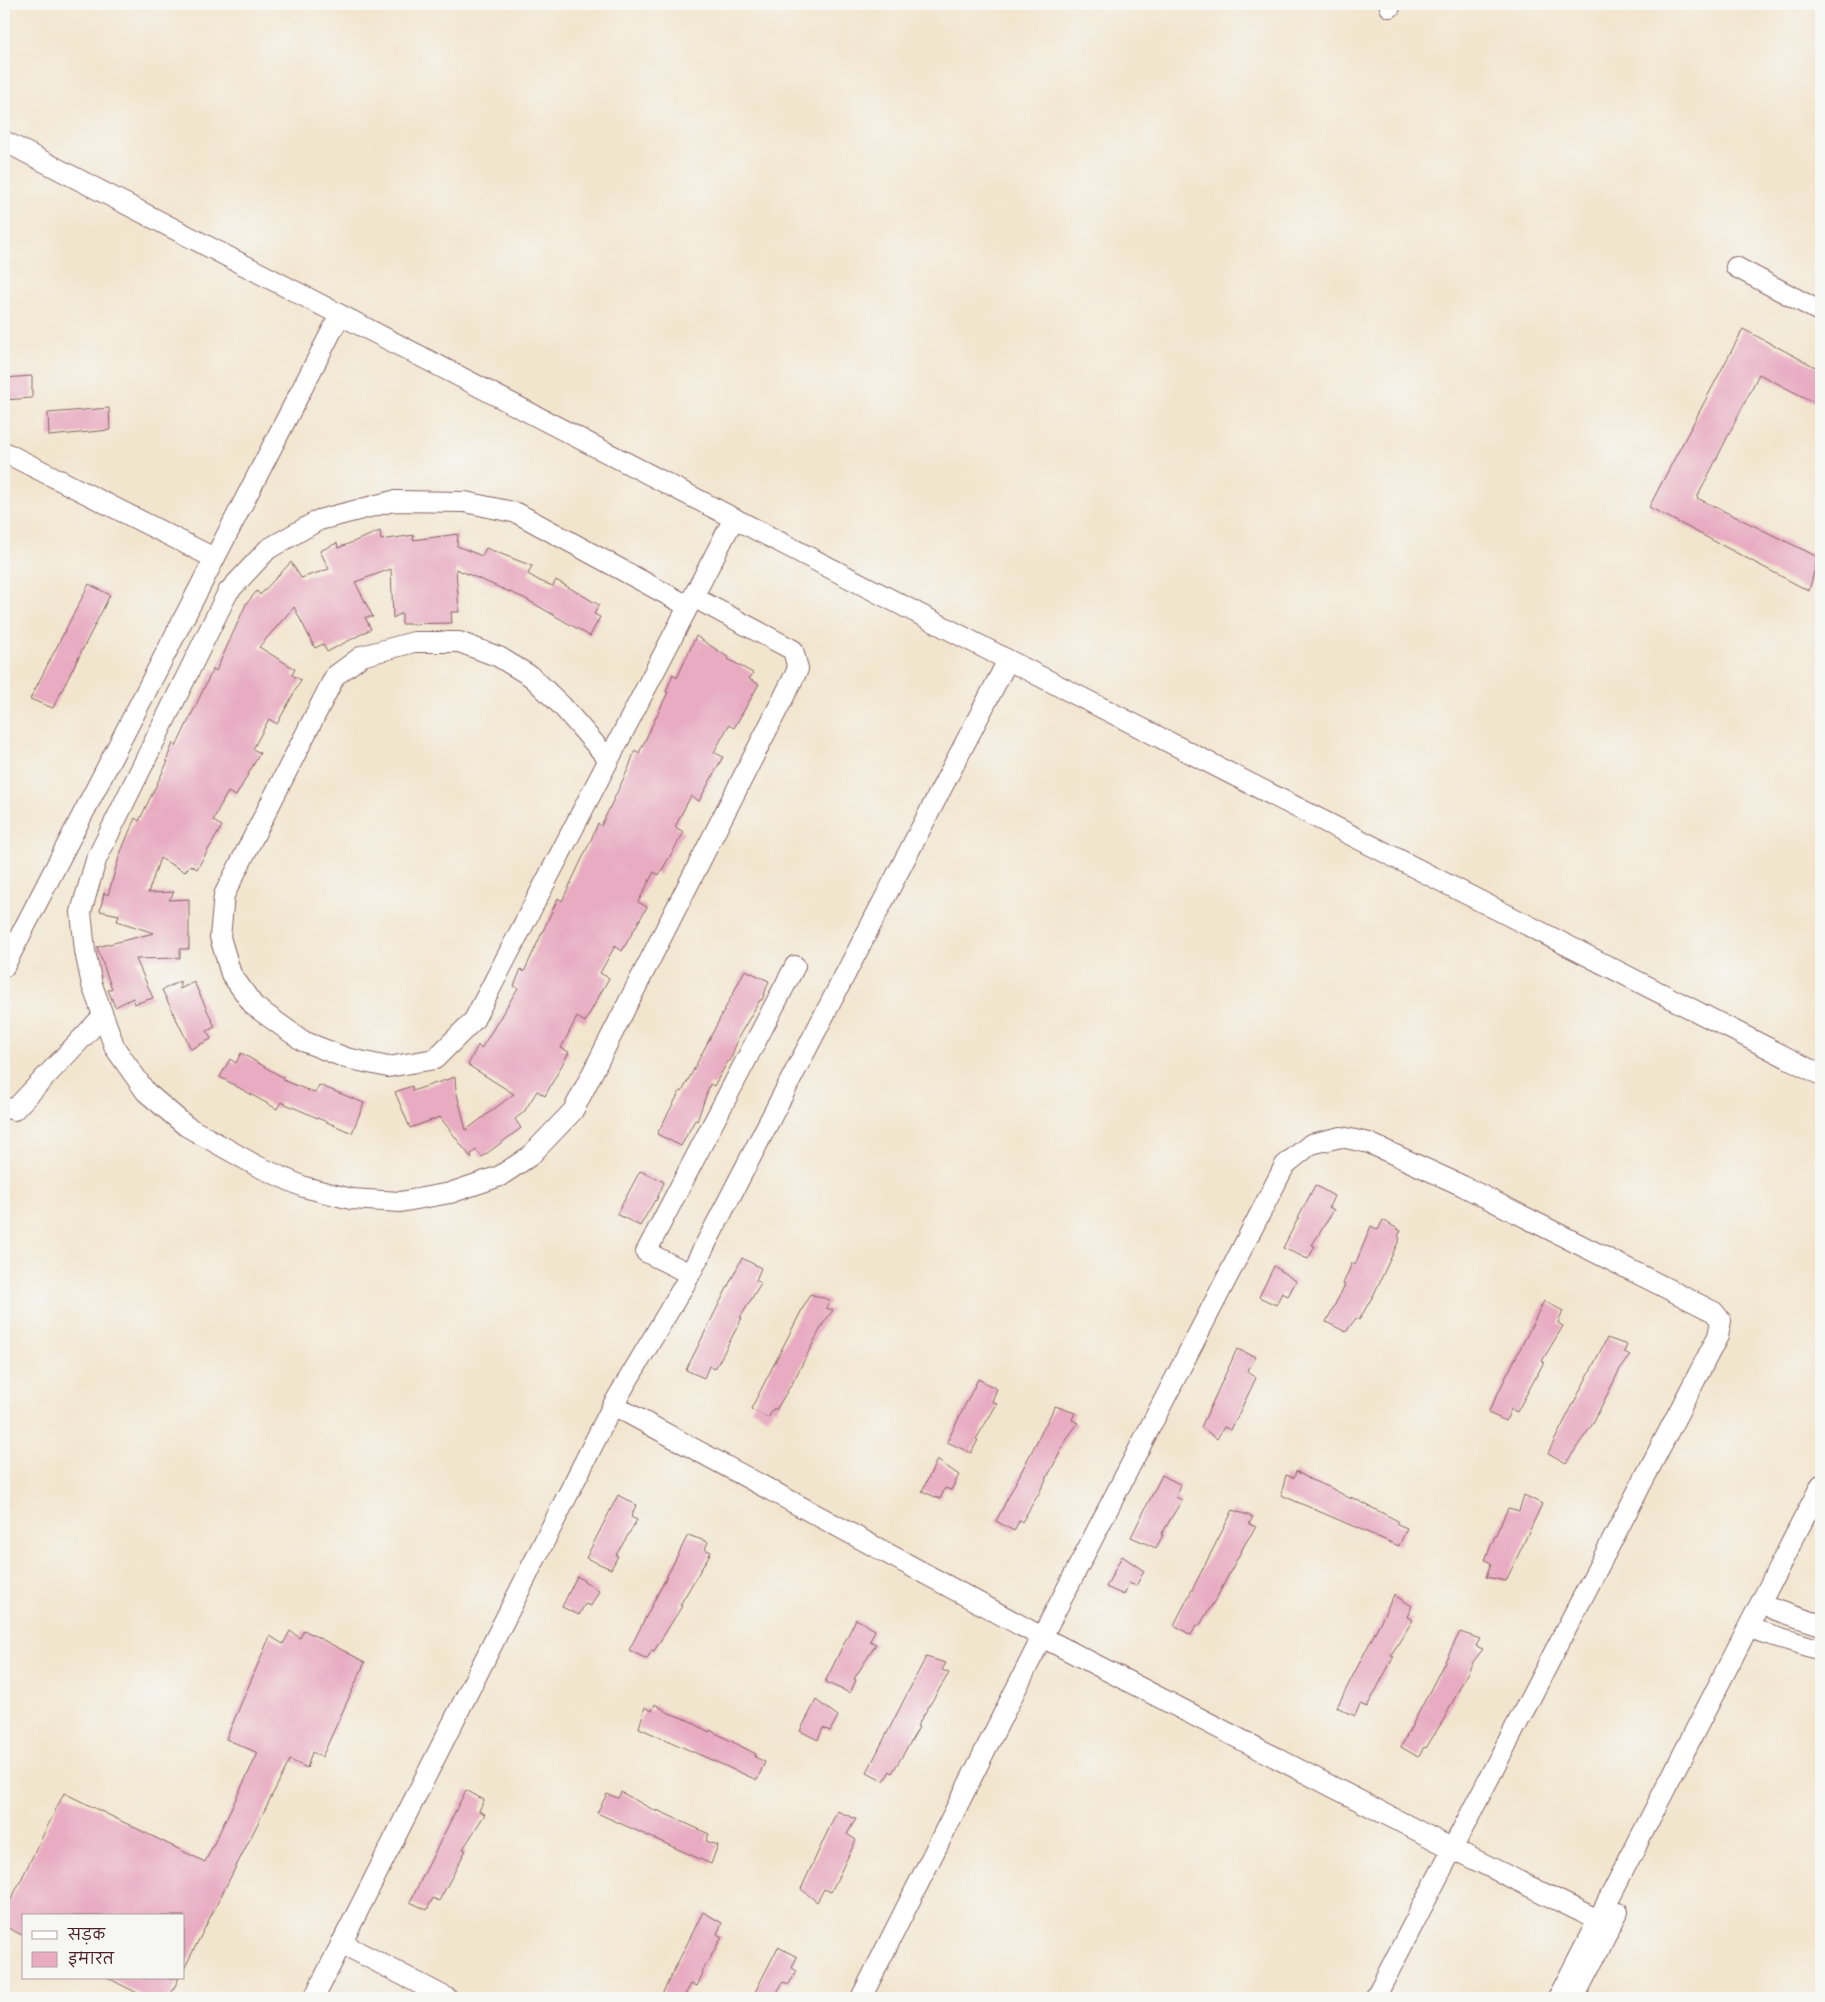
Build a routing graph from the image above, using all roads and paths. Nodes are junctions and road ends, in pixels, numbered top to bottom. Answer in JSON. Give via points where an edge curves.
{"nodes":[{"id":1,"x":4,"y":142,"type":"edge"},
{"id":2,"x":1736,"y":267,"type":"dead end"},
{"id":3,"x":1821,"y":312,"type":"edge"},
{"id":4,"x":340,"y":315,"type":"junction"},
{"id":5,"x":4,"y":452,"type":"edge"},
{"id":6,"x":734,"y":518,"type":"junction"},
{"id":7,"x":214,"y":558,"type":"junction"},
{"id":8,"x":690,"y":601,"type":"junction"},
{"id":9,"x":1008,"y":660,"type":"junction"},
{"id":10,"x":609,"y":760,"type":"junction"},
{"id":11,"x":795,"y":966,"type":"dead end"},
{"id":12,"x":4,"y":967,"type":"edge"},
{"id":13,"x":103,"y":1016,"type":"junction"},
{"id":14,"x":1821,"y":1075,"type":"edge"},
{"id":15,"x":4,"y":1107,"type":"edge"},
{"id":16,"x":690,"y":1274,"type":"junction"},
{"id":17,"x":613,"y":1405,"type":"junction"},
{"id":18,"x":1821,"y":1485,"type":"edge"},
{"id":19,"x":1821,"y":1514,"type":"edge"},
{"id":20,"x":1773,"y":1609,"type":"junction"},
{"id":21,"x":1821,"y":1625,"type":"edge"},
{"id":22,"x":1761,"y":1632,"type":"junction"},
{"id":23,"x":1042,"y":1637,"type":"junction"},
{"id":24,"x":1821,"y":1650,"type":"edge"},
{"id":25,"x":1453,"y":1849,"type":"junction"},
{"id":26,"x":1598,"y":1920,"type":"junction"},
{"id":27,"x":341,"y":1943,"type":"junction"},
{"id":28,"x":868,"y":1996,"type":"edge"},
{"id":29,"x":314,"y":1998,"type":"edge"},
{"id":30,"x":447,"y":1998,"type":"edge"},
{"id":31,"x":1375,"y":1998,"type":"edge"},
{"id":32,"x":1558,"y":1998,"type":"edge"},
{"id":33,"x":1574,"y":1998,"type":"edge"}],
"edges":[{"from":1,"to":4,"type":"street"},
{"from":2,"to":3,"type":"street"},
{"from":4,"to":6,"type":"street"},
{"from":4,"to":7,"type":"street"},
{"from":5,"to":7,"type":"street"},
{"from":6,"to":8,"type":"street"},
{"from":6,"to":9,"type":"street"},
{"from":7,"to":12,"type":"street"},
{"from":8,"to":10,"type":"street"},
{"from":8,"to":13,"type":"street","via":[[517,513],[465,502],[393,502],[319,520],[268,548],[228,592],[96,860],[82,912],[92,985]]},
{"from":8,"to":13,"type":"street","via":[[793,650],[798,669],[573,1111],[530,1156],[500,1176],[450,1193],[400,1202],[351,1199],[304,1187],[249,1162],[186,1126],[146,1092],[115,1048]]},
{"from":9,"to":14,"type":"street"},
{"from":9,"to":16,"type":"street"},
{"from":10,"to":10,"type":"street","via":[[474,1020],[436,1059],[388,1067],[346,1058],[303,1041],[254,1006],[231,974],[220,937],[224,895],[335,676],[362,656],[414,642],[459,642],[499,657],[532,677]]},
{"from":11,"to":16,"type":"street","via":[[646,1252]]},
{"from":13,"to":15,"type":"street","via":[[14,1110]]},
{"from":16,"to":17,"type":"street"},
{"from":17,"to":23,"type":"street"},
{"from":17,"to":27,"type":"street"},
{"from":18,"to":26,"type":"street"},
{"from":19,"to":20,"type":"street"},
{"from":20,"to":21,"type":"street"},
{"from":20,"to":22,"type":"street"},
{"from":22,"to":24,"type":"street"},
{"from":22,"to":33,"type":"street"},
{"from":23,"to":25,"type":"street"},
{"from":23,"to":25,"type":"street","via":[[1285,1165],[1310,1144],[1341,1137],[1369,1143],[1463,1186],[1714,1312],[1721,1321],[1718,1336]]},
{"from":23,"to":28,"type":"street"},
{"from":25,"to":26,"type":"street"},
{"from":25,"to":31,"type":"street"},
{"from":26,"to":32,"type":"street"},
{"from":27,"to":29,"type":"street"},
{"from":27,"to":30,"type":"street"}]}
